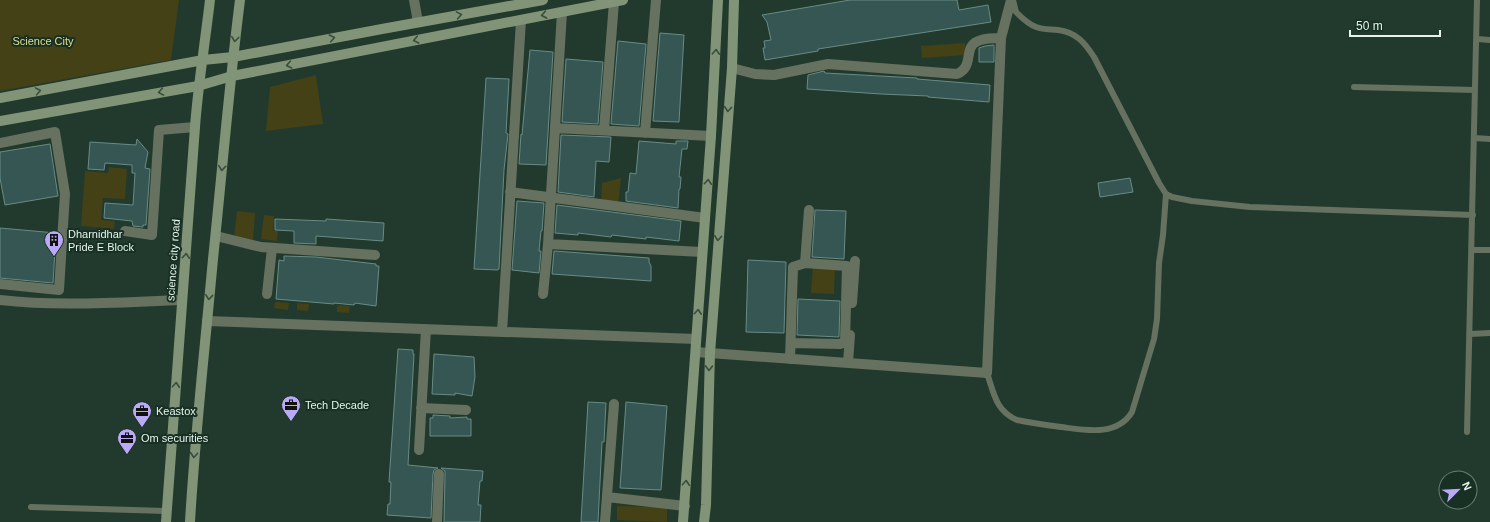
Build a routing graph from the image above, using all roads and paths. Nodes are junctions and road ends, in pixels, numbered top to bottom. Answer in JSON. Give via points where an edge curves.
{"nodes":[{"id":1,"x":210,"y":0,"type":"edge"},
{"id":2,"x":240,"y":0,"type":"edge"},
{"id":3,"x":414,"y":0,"type":"edge"},
{"id":4,"x":543,"y":0,"type":"edge"},
{"id":5,"x":656,"y":0,"type":"edge"},
{"id":6,"x":718,"y":0,"type":"edge"},
{"id":7,"x":734,"y":0,"type":"edge"},
{"id":8,"x":1012,"y":0,"type":"edge"},
{"id":9,"x":1478,"y":0,"type":"edge"},
{"id":10,"x":619,"y":1,"type":"edge"},
{"id":11,"x":562,"y":12,"type":"junction"},
{"id":12,"x":521,"y":20,"type":"junction"},
{"id":13,"x":418,"y":22,"type":"junction"},
{"id":14,"x":1001,"y":38,"type":"junction"},
{"id":15,"x":1477,"y":39,"type":"junction"},
{"id":16,"x":1490,"y":40,"type":"edge"},
{"id":17,"x":233,"y":57,"type":"junction"},
{"id":18,"x":203,"y":60,"type":"junction"},
{"id":19,"x":732,"y":68,"type":"junction"},
{"id":20,"x":232,"y":76,"type":"junction"},
{"id":21,"x":198,"y":86,"type":"junction"},
{"id":22,"x":1354,"y":87,"type":"dead end"},
{"id":23,"x":1475,"y":90,"type":"junction"},
{"id":24,"x":0,"y":98,"type":"edge"},
{"id":25,"x":0,"y":121,"type":"edge"},
{"id":26,"x":194,"y":128,"type":"junction"},
{"id":27,"x":555,"y":128,"type":"junction"},
{"id":28,"x":604,"y":130,"type":"junction"},
{"id":29,"x":645,"y":133,"type":"junction"},
{"id":30,"x":711,"y":136,"type":"junction"},
{"id":31,"x":1474,"y":138,"type":"junction"},
{"id":32,"x":1490,"y":139,"type":"edge"},
{"id":33,"x":0,"y":143,"type":"edge"},
{"id":34,"x":510,"y":192,"type":"junction"},
{"id":35,"x":1166,"y":194,"type":"junction"},
{"id":36,"x":550,"y":198,"type":"junction"},
{"id":37,"x":809,"y":210,"type":"dead end"},
{"id":38,"x":1473,"y":215,"type":"junction"},
{"id":39,"x":706,"y":218,"type":"junction"},
{"id":40,"x":125,"y":231,"type":"dead end"},
{"id":41,"x":216,"y":236,"type":"junction"},
{"id":42,"x":548,"y":244,"type":"junction"},
{"id":43,"x":272,"y":248,"type":"junction"},
{"id":44,"x":1472,"y":250,"type":"junction"},
{"id":45,"x":1490,"y":250,"type":"edge"},
{"id":46,"x":702,"y":252,"type":"junction"},
{"id":47,"x":375,"y":255,"type":"dead end"},
{"id":48,"x":856,"y":261,"type":"dead end"},
{"id":49,"x":804,"y":263,"type":"junction"},
{"id":50,"x":0,"y":284,"type":"edge"},
{"id":51,"x":267,"y":294,"type":"dead end"},
{"id":52,"x":543,"y":294,"type":"dead end"},
{"id":53,"x":0,"y":300,"type":"edge"},
{"id":54,"x":182,"y":300,"type":"junction"},
{"id":55,"x":207,"y":321,"type":"junction"},
{"id":56,"x":426,"y":329,"type":"junction"},
{"id":57,"x":502,"y":332,"type":"junction"},
{"id":58,"x":1490,"y":333,"type":"edge"},
{"id":59,"x":1470,"y":334,"type":"junction"},
{"id":60,"x":696,"y":339,"type":"junction"},
{"id":61,"x":791,"y":342,"type":"junction"},
{"id":62,"x":696,"y":352,"type":"junction"},
{"id":63,"x":710,"y":353,"type":"junction"},
{"id":64,"x":790,"y":359,"type":"junction"},
{"id":65,"x":848,"y":363,"type":"junction"},
{"id":66,"x":987,"y":373,"type":"junction"},
{"id":67,"x":614,"y":404,"type":"dead end"},
{"id":68,"x":421,"y":408,"type":"junction"},
{"id":69,"x":466,"y":410,"type":"dead end"},
{"id":70,"x":1468,"y":432,"type":"dead end"},
{"id":71,"x":419,"y":450,"type":"dead end"},
{"id":72,"x":439,"y":474,"type":"dead end"},
{"id":73,"x":607,"y":497,"type":"junction"},
{"id":74,"x":31,"y":506,"type":"dead end"},
{"id":75,"x":684,"y":506,"type":"junction"},
{"id":76,"x":166,"y":511,"type":"junction"},
{"id":77,"x":166,"y":522,"type":"edge"},
{"id":78,"x":190,"y":522,"type":"edge"},
{"id":79,"x":437,"y":522,"type":"edge"},
{"id":80,"x":605,"y":522,"type":"edge"},
{"id":81,"x":684,"y":522,"type":"edge"},
{"id":82,"x":704,"y":522,"type":"edge"}],
"edges":[{"from":1,"to":18,"type":"street","name":"science city road"},
{"from":2,"to":17,"type":"street","one_way":true},
{"from":3,"to":13,"type":"street"},
{"from":13,"to":4,"type":"street","one_way":true},
{"from":5,"to":29,"type":"street"},
{"from":30,"to":6,"type":"street","one_way":true},
{"from":7,"to":19,"type":"street"},
{"from":8,"to":14,"type":"street"},
{"from":8,"to":35,"type":"lane","via":[[1016,12],[1034,26],[1070,32],[1085,43]]},
{"from":9,"to":15,"type":"lane"},
{"from":10,"to":11,"type":"street"},
{"from":10,"to":28,"type":"street"},
{"from":11,"to":12,"type":"street","one_way":true},
{"from":11,"to":27,"type":"street"},
{"from":12,"to":20,"type":"street","one_way":true},
{"from":12,"to":34,"type":"street"},
{"from":17,"to":13,"type":"street","one_way":true},
{"from":14,"to":19,"type":"street","via":[[976,42],[970,50],[965,68],[957,74],[828,64],[774,75]]},
{"from":14,"to":66,"type":"street"},
{"from":15,"to":16,"type":"lane"},
{"from":15,"to":23,"type":"lane"},
{"from":17,"to":18,"type":"street"},
{"from":17,"to":20,"type":"street"},
{"from":18,"to":21,"type":"street","name":"science city road"},
{"from":24,"to":18,"type":"street","one_way":true},
{"from":19,"to":63,"type":"street","one_way":true},
{"from":20,"to":21,"type":"street"},
{"from":20,"to":41,"type":"street","one_way":true},
{"from":21,"to":25,"type":"street","one_way":true},
{"from":21,"to":26,"type":"street","name":"science city road"},
{"from":22,"to":23,"type":"lane"},
{"from":23,"to":31,"type":"lane"},
{"from":26,"to":40,"type":"street","via":[[159,130],[152,235]]},
{"from":54,"to":26,"type":"street","name":"science city road","one_way":true},
{"from":27,"to":28,"type":"street"},
{"from":27,"to":36,"type":"street"},
{"from":28,"to":29,"type":"street"},
{"from":29,"to":30,"type":"street"},
{"from":39,"to":30,"type":"street","one_way":true},
{"from":31,"to":32,"type":"lane"},
{"from":31,"to":38,"type":"lane"},
{"from":33,"to":50,"type":"street","via":[[55,132],[65,194],[59,290]]},
{"from":34,"to":36,"type":"street"},
{"from":34,"to":57,"type":"street"},
{"from":35,"to":38,"type":"lane","via":[[1172,198],[1250,207]]},
{"from":35,"to":66,"type":"lane","via":[[1154,339],[1129,417],[1113,428],[1093,432],[1017,420],[1008,417],[1001,410]]},
{"from":36,"to":39,"type":"street"},
{"from":36,"to":42,"type":"street"},
{"from":37,"to":49,"type":"street"},
{"from":38,"to":44,"type":"lane"},
{"from":39,"to":46,"type":"street"},
{"from":41,"to":43,"type":"street"},
{"from":41,"to":55,"type":"street","one_way":true},
{"from":42,"to":46,"type":"street"},
{"from":42,"to":52,"type":"street"},
{"from":43,"to":47,"type":"street"},
{"from":43,"to":51,"type":"street"},
{"from":44,"to":45,"type":"lane"},
{"from":44,"to":59,"type":"lane"},
{"from":60,"to":46,"type":"street","one_way":true},
{"from":48,"to":65,"type":"street"},
{"from":49,"to":61,"type":"street","via":[[793,267]]},
{"from":49,"to":61,"type":"street","via":[[847,266],[844,342]]},
{"from":53,"to":54,"type":"street","via":[[90,303]]},
{"from":76,"to":54,"type":"street","name":"science city road","one_way":true},
{"from":55,"to":56,"type":"street"},
{"from":55,"to":78,"type":"street","one_way":true},
{"from":56,"to":57,"type":"street"},
{"from":56,"to":68,"type":"street"},
{"from":57,"to":60,"type":"street"},
{"from":58,"to":59,"type":"lane"},
{"from":59,"to":70,"type":"lane"},
{"from":60,"to":62,"type":"street"},
{"from":61,"to":64,"type":"street"},
{"from":62,"to":63,"type":"street"},
{"from":75,"to":62,"type":"street","one_way":true},
{"from":63,"to":64,"type":"street"},
{"from":63,"to":82,"type":"street","one_way":true},
{"from":64,"to":65,"type":"street"},
{"from":65,"to":66,"type":"street"},
{"from":67,"to":73,"type":"street"},
{"from":68,"to":69,"type":"street"},
{"from":68,"to":71,"type":"street"},
{"from":72,"to":79,"type":"street"},
{"from":73,"to":75,"type":"street"},
{"from":73,"to":80,"type":"street"},
{"from":74,"to":76,"type":"lane"},
{"from":75,"to":81,"type":"street"},
{"from":76,"to":77,"type":"street","name":"science city road"}]}
